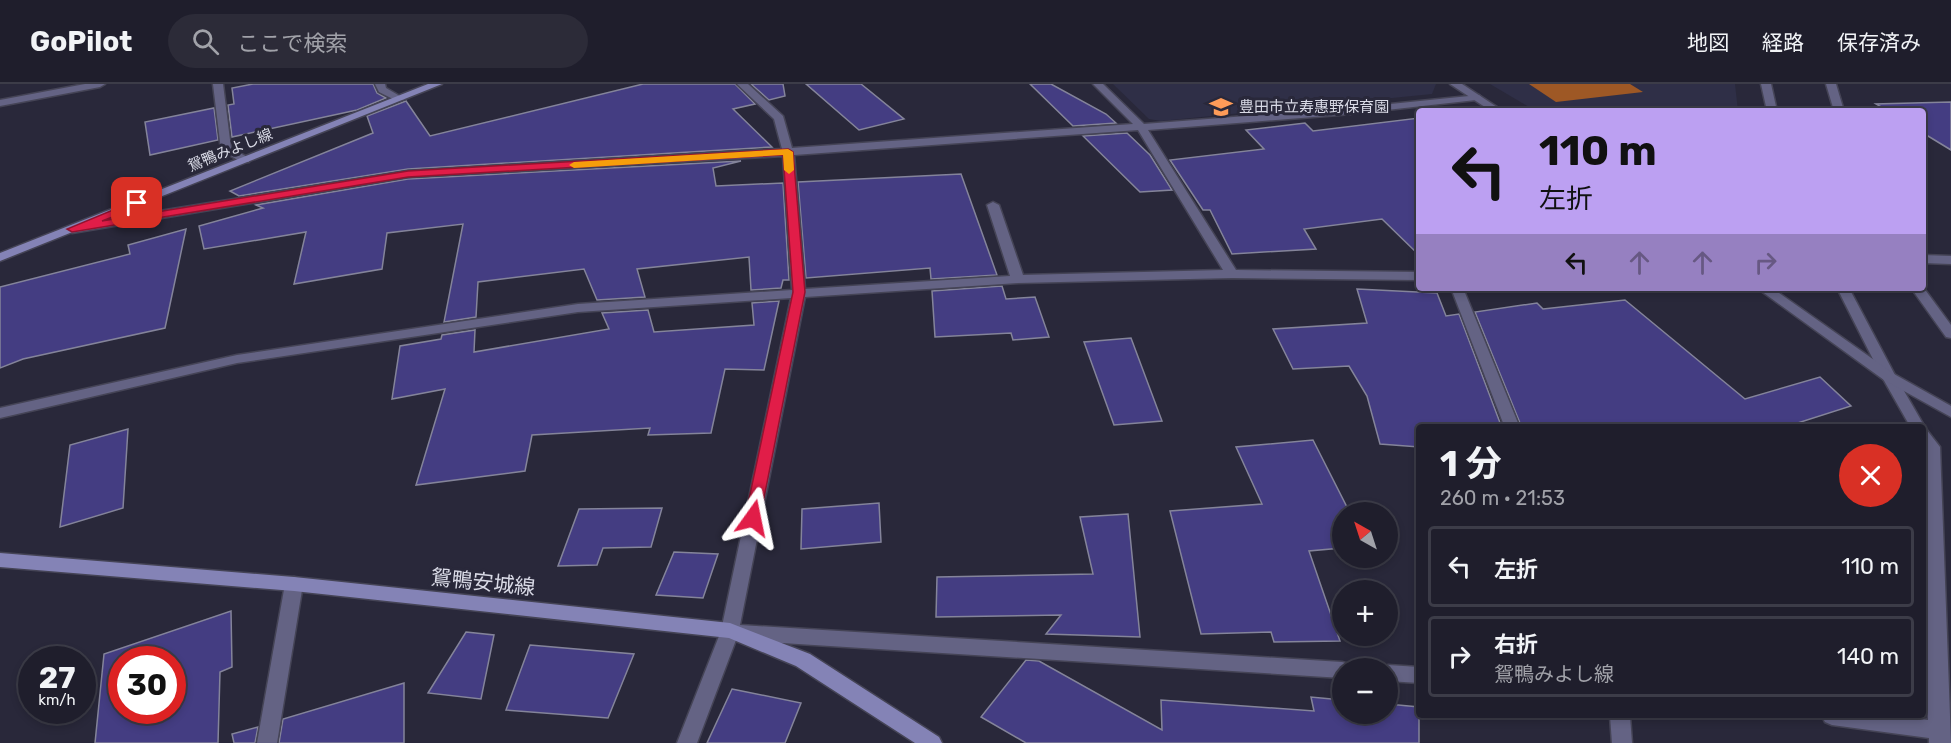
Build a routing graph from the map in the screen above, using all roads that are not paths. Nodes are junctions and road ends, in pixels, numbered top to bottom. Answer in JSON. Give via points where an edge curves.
{"nodes":[{"id":1,"x":100,"y":84,"type":"edge"},
{"id":2,"x":218,"y":84,"type":"edge"},
{"id":3,"x":380,"y":84,"type":"edge"},
{"id":4,"x":437,"y":84,"type":"edge"},
{"id":5,"x":742,"y":84,"type":"edge"},
{"id":6,"x":1098,"y":84,"type":"edge"},
{"id":7,"x":1455,"y":84,"type":"edge"},
{"id":8,"x":1766,"y":84,"type":"edge"},
{"id":9,"x":1831,"y":84,"type":"edge"},
{"id":10,"x":1476,"y":97,"type":"junction"},
{"id":11,"x":400,"y":99,"type":"junction"},
{"id":12,"x":0,"y":103,"type":"edge"},
{"id":13,"x":1493,"y":108,"type":"edge"},
{"id":14,"x":1771,"y":108,"type":"edge"},
{"id":15,"x":1838,"y":108,"type":"edge"},
{"id":16,"x":1141,"y":127,"type":"junction"},
{"id":17,"x":788,"y":152,"type":"junction"},
{"id":18,"x":245,"y":160,"type":"junction"},
{"id":19,"x":993,"y":205,"type":"dead end"},
{"id":20,"x":72,"y":229,"type":"junction"},
{"id":21,"x":0,"y":257,"type":"edge"},
{"id":22,"x":1926,"y":259,"type":"edge"},
{"id":23,"x":1951,"y":260,"type":"edge"},
{"id":24,"x":1232,"y":274,"type":"junction"},
{"id":25,"x":1416,"y":276,"type":"edge"},
{"id":26,"x":1018,"y":279,"type":"junction"},
{"id":27,"x":1458,"y":291,"type":"edge"},
{"id":28,"x":1767,"y":291,"type":"edge"},
{"id":29,"x":1846,"y":291,"type":"edge"},
{"id":30,"x":1919,"y":291,"type":"edge"},
{"id":31,"x":799,"y":292,"type":"junction"},
{"id":32,"x":1951,"y":334,"type":"edge"},
{"id":33,"x":1889,"y":377,"type":"junction"},
{"id":34,"x":1951,"y":412,"type":"edge"},
{"id":35,"x":0,"y":413,"type":"edge"},
{"id":36,"x":1511,"y":424,"type":"edge"},
{"id":37,"x":1917,"y":424,"type":"edge"},
{"id":38,"x":1926,"y":438,"type":"edge"},
{"id":39,"x":0,"y":560,"type":"edge"},
{"id":40,"x":294,"y":584,"type":"junction"},
{"id":41,"x":729,"y":632,"type":"junction"},
{"id":42,"x":1332,"y":669,"type":"edge"},
{"id":43,"x":1398,"y":674,"type":"edge"},
{"id":44,"x":1416,"y":675,"type":"edge"},
{"id":45,"x":1620,"y":718,"type":"edge"},
{"id":46,"x":1843,"y":718,"type":"edge"},
{"id":47,"x":1943,"y":736,"type":"edge"},
{"id":48,"x":267,"y":743,"type":"edge"},
{"id":49,"x":687,"y":743,"type":"edge"},
{"id":50,"x":932,"y":743,"type":"edge"},
{"id":51,"x":1622,"y":743,"type":"edge"}],
"edges":[{"from":1,"to":12,"type":"street"},
{"from":2,"to":18,"type":"street","via":[[226,150]]},
{"from":3,"to":11,"type":"street","via":[[382,90]]},
{"from":4,"to":11,"type":"main road","name":"鴛鴨みよし線"},
{"from":5,"to":17,"type":"street","via":[[779,118]]},
{"from":6,"to":16,"type":"street"},
{"from":7,"to":10,"type":"street"},
{"from":8,"to":14,"type":"street"},
{"from":9,"to":15,"type":"street"},
{"from":10,"to":13,"type":"street"},
{"from":10,"to":16,"type":"street"},
{"from":11,"to":18,"type":"main road","name":"鴛鴨みよし線"},
{"from":16,"to":17,"type":"street"},
{"from":16,"to":24,"type":"street"},
{"from":17,"to":20,"type":"street","via":[[408,174]]},
{"from":17,"to":31,"type":"street"},
{"from":18,"to":20,"type":"main road","name":"鴛鴨みよし線"},
{"from":19,"to":26,"type":"street"},
{"from":20,"to":21,"type":"main road","name":"鴛鴨みよし線"},
{"from":22,"to":23,"type":"street"},
{"from":24,"to":25,"type":"street"},
{"from":24,"to":26,"type":"street"},
{"from":26,"to":31,"type":"street"},
{"from":27,"to":36,"type":"street"},
{"from":28,"to":33,"type":"street"},
{"from":29,"to":33,"type":"street"},
{"from":30,"to":32,"type":"street"},
{"from":31,"to":35,"type":"street","via":[[578,308],[237,359]]},
{"from":31,"to":41,"type":"street"},
{"from":33,"to":34,"type":"street"},
{"from":33,"to":37,"type":"street"},
{"from":38,"to":47,"type":"street","via":[[1932,447]]},
{"from":39,"to":40,"type":"main road","name":"鴛鴨安城線"},
{"from":40,"to":41,"type":"main road","name":"鴛鴨安城線"},
{"from":40,"to":48,"type":"street"},
{"from":41,"to":42,"type":"street"},
{"from":41,"to":49,"type":"street"},
{"from":41,"to":50,"type":"main road","name":"鴛鴨安城線","via":[[803,660]]},
{"from":43,"to":44,"type":"street"},
{"from":45,"to":51,"type":"street"},
{"from":46,"to":47,"type":"street"}]}
